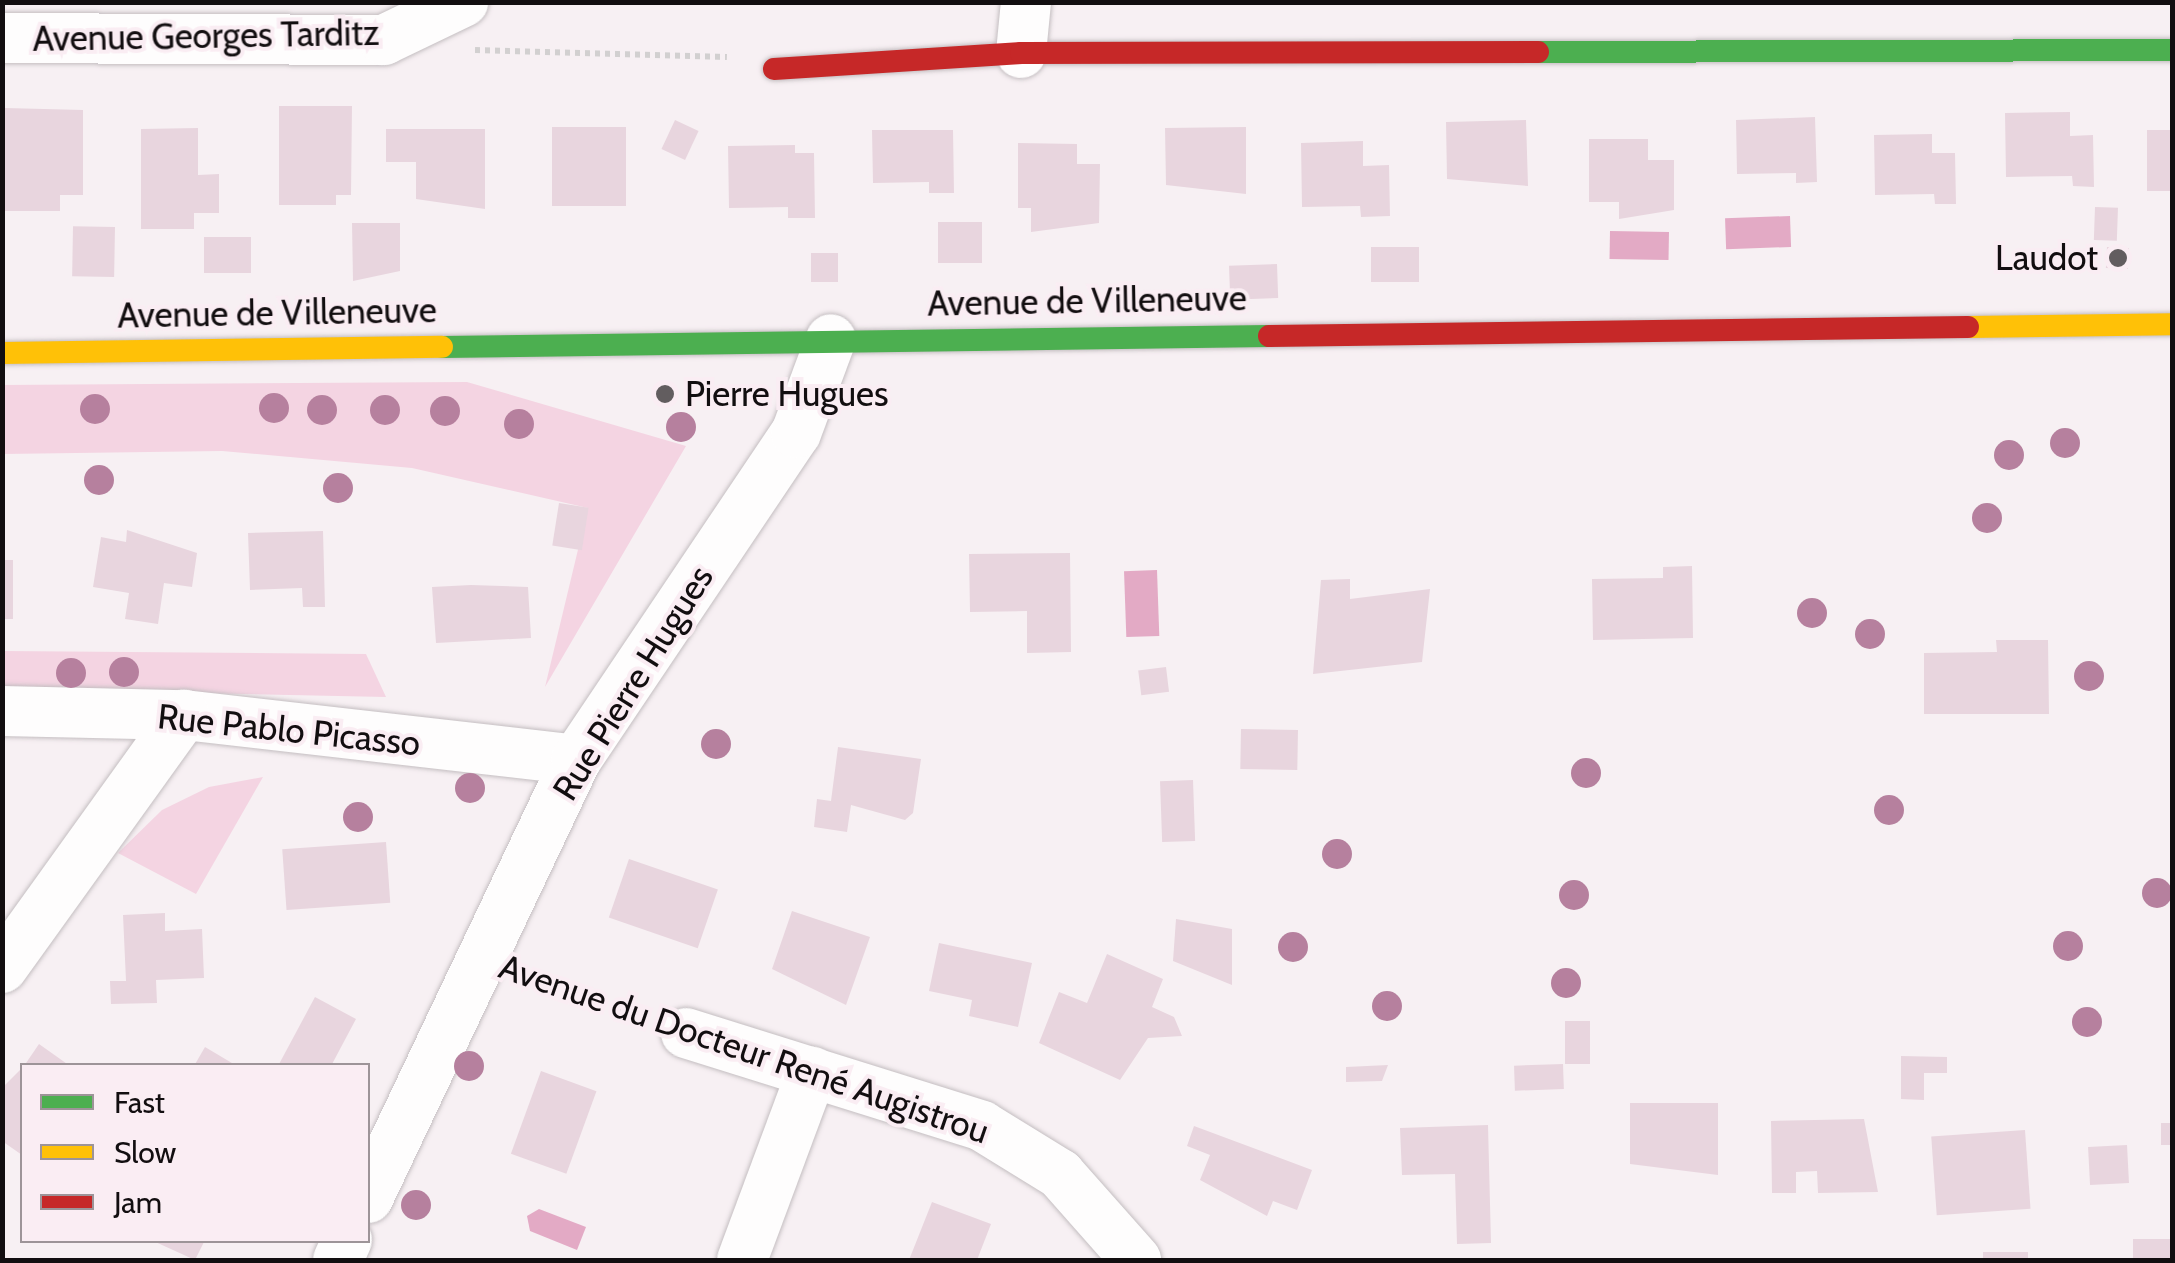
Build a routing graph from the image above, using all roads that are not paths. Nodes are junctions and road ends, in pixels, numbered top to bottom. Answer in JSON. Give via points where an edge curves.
{"nodes":[{"id":1,"x":463,"y":2,"type":"edge"},
{"id":2,"x":1026,"y":2,"type":"edge"},
{"id":3,"x":2,"y":38,"type":"edge"},
{"id":4,"x":2172,"y":50,"type":"edge"},
{"id":5,"x":1021,"y":53,"type":"junction"},
{"id":6,"x":774,"y":69,"type":"road end"},
{"id":7,"x":2172,"y":324,"type":"edge"},
{"id":8,"x":831,"y":339,"type":"junction"},
{"id":9,"x":2,"y":353,"type":"edge"},
{"id":10,"x":2,"y":712,"type":"edge"},
{"id":11,"x":184,"y":716,"type":"junction"},
{"id":12,"x":576,"y":760,"type":"junction"},
{"id":13,"x":2,"y":968,"type":"edge"},
{"id":14,"x":686,"y":1033,"type":"road end"},
{"id":15,"x":812,"y":1072,"type":"junction"},
{"id":16,"x":370,"y":1194,"type":"edge"},
{"id":17,"x":742,"y":1260,"type":"edge"},
{"id":18,"x":1136,"y":1260,"type":"edge"}],
"edges":[{"from":1,"to":3,"type":"street","name":"Avenue Georges Tarditz","via":[[384,40]]},
{"from":2,"to":5,"type":"street"},
{"from":4,"to":5,"type":"main road"},
{"from":5,"to":6,"type":"main road"},
{"from":7,"to":8,"type":"main road","name":"Avenue de Villeneuve"},
{"from":8,"to":9,"type":"main road","name":"Avenue de Villeneuve"},
{"from":8,"to":12,"type":"street","name":"Rue Pierre Hugues","via":[[796,433]]},
{"from":10,"to":11,"type":"street","name":"Rue Pablo Picasso"},
{"from":11,"to":12,"type":"street","name":"Rue Pablo Picasso"},
{"from":11,"to":13,"type":"street"},
{"from":12,"to":16,"type":"street","name":"Rue Pierre Hugues"},
{"from":14,"to":15,"type":"street","name":"Avenue du Docteur René Augistrou"},
{"from":15,"to":17,"type":"street"},
{"from":15,"to":18,"type":"street","name":"Avenue du Docteur René Augistrou","via":[[982,1126],[1060,1174]]}]}
